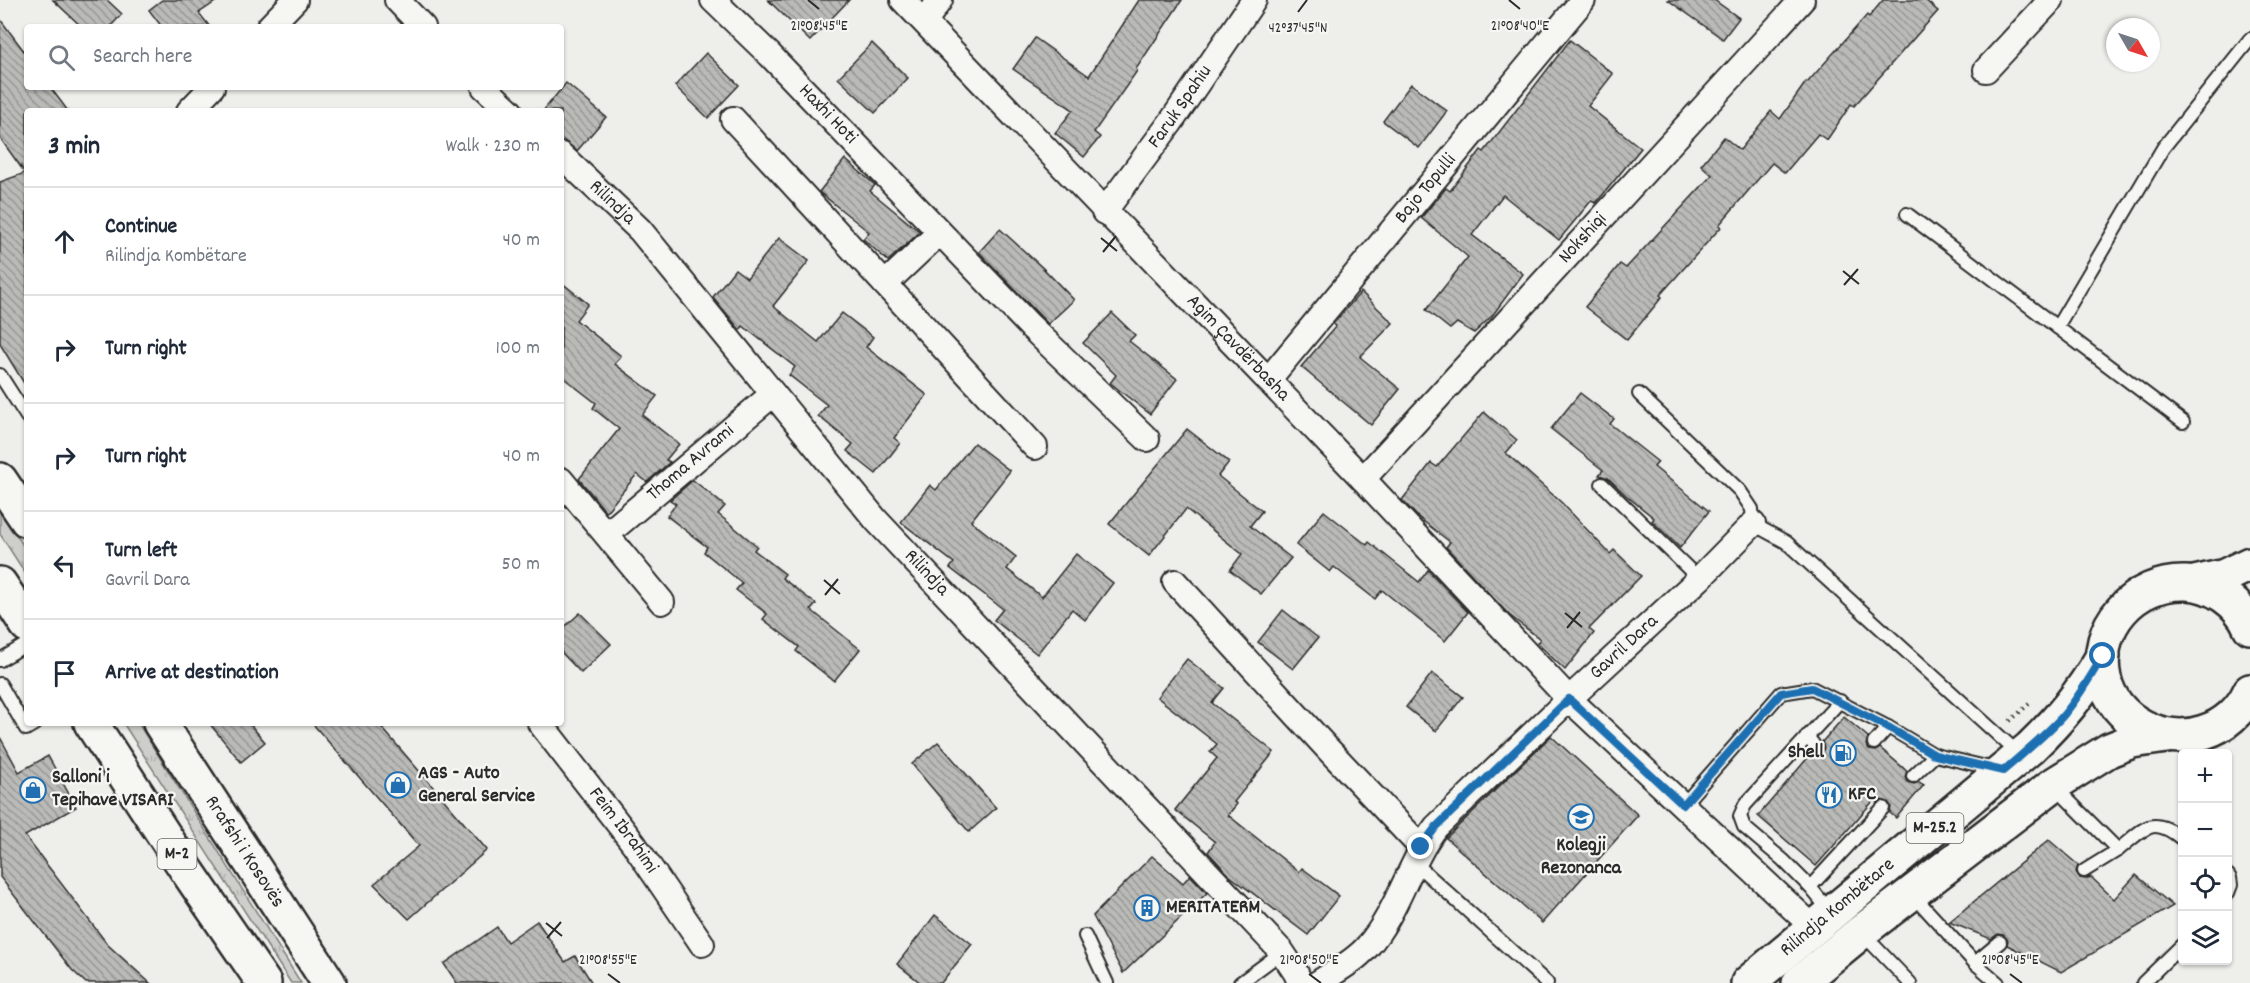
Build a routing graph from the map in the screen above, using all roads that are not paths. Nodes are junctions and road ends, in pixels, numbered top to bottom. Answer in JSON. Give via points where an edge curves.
{"nodes":[{"id":1,"x":295,"y":0,"type":"edge"},
{"id":2,"x":397,"y":0,"type":"edge"},
{"id":3,"x":713,"y":0,"type":"edge"},
{"id":4,"x":903,"y":0,"type":"edge"},
{"id":5,"x":940,"y":0,"type":"edge"},
{"id":6,"x":1254,"y":0,"type":"edge"},
{"id":7,"x":1583,"y":0,"type":"edge"},
{"id":8,"x":1802,"y":0,"type":"edge"},
{"id":9,"x":2051,"y":0,"type":"edge"},
{"id":10,"x":925,"y":21,"type":"junction"},
{"id":11,"x":272,"y":24,"type":"edge"},
{"id":12,"x":420,"y":24,"type":"edge"},
{"id":13,"x":2250,"y":39,"type":"edge"},
{"id":14,"x":1986,"y":70,"type":"dead end"},
{"id":15,"x":487,"y":90,"type":"edge"},
{"id":16,"x":507,"y":108,"type":"edge"},
{"id":17,"x":733,"y":119,"type":"dead end"},
{"id":18,"x":564,"y":158,"type":"edge"},
{"id":19,"x":1104,"y":212,"type":"junction"},
{"id":20,"x":1907,"y":214,"type":"dead end"},
{"id":21,"x":939,"y":232,"type":"junction"},
{"id":22,"x":885,"y":284,"type":"junction"},
{"id":23,"x":2057,"y":327,"type":"junction"},
{"id":24,"x":0,"y":375,"type":"edge"},
{"id":25,"x":1268,"y":380,"type":"junction"},
{"id":26,"x":773,"y":394,"type":"junction"},
{"id":27,"x":1639,"y":394,"type":"dead end"},
{"id":28,"x":24,"y":412,"type":"edge"},
{"id":29,"x":2183,"y":422,"type":"dead end"},
{"id":30,"x":1147,"y":439,"type":"dead end"},
{"id":31,"x":1035,"y":447,"type":"dead end"},
{"id":32,"x":1363,"y":479,"type":"junction"},
{"id":33,"x":0,"y":480,"type":"edge"},
{"id":34,"x":564,"y":484,"type":"edge"},
{"id":35,"x":1602,"y":484,"type":"dead end"},
{"id":36,"x":24,"y":516,"type":"edge"},
{"id":37,"x":1753,"y":524,"type":"junction"},
{"id":38,"x":607,"y":534,"type":"junction"},
{"id":39,"x":2250,"y":564,"type":"edge"},
{"id":40,"x":1700,"y":579,"type":"junction"},
{"id":41,"x":1175,"y":582,"type":"dead end"},
{"id":42,"x":2194,"y":583,"type":"junction"},
{"id":43,"x":0,"y":584,"type":"edge"},
{"id":44,"x":662,"y":602,"type":"dead end"},
{"id":45,"x":24,"y":620,"type":"edge"},
{"id":46,"x":2250,"y":627,"type":"edge"},
{"id":47,"x":24,"y":646,"type":"edge"},
{"id":48,"x":2103,"y":656,"type":"junction"},
{"id":49,"x":0,"y":660,"type":"edge"},
{"id":50,"x":0,"y":684,"type":"edge"},
{"id":51,"x":2250,"y":692,"type":"edge"},
{"id":52,"x":1569,"y":699,"type":"junction"},
{"id":53,"x":1839,"y":700,"type":"junction"},
{"id":54,"x":24,"y":726,"type":"edge"},
{"id":55,"x":94,"y":726,"type":"edge"},
{"id":56,"x":162,"y":726,"type":"edge"},
{"id":57,"x":542,"y":726,"type":"edge"},
{"id":58,"x":1888,"y":727,"type":"junction"},
{"id":59,"x":1807,"y":736,"type":"junction"},
{"id":60,"x":2167,"y":736,"type":"junction"},
{"id":61,"x":1874,"y":743,"type":"dead end"},
{"id":62,"x":1816,"y":748,"type":"dead end"},
{"id":63,"x":1935,"y":755,"type":"junction"},
{"id":64,"x":2012,"y":764,"type":"junction"},
{"id":65,"x":1913,"y":776,"type":"dead end"},
{"id":66,"x":2053,"y":785,"type":"junction"},
{"id":67,"x":1683,"y":805,"type":"junction"},
{"id":68,"x":1867,"y":807,"type":"dead end"},
{"id":69,"x":1883,"y":808,"type":"dead end"},
{"id":70,"x":1874,"y":818,"type":"junction"},
{"id":71,"x":2178,"y":836,"type":"edge"},
{"id":72,"x":2118,"y":850,"type":"junction"},
{"id":73,"x":1418,"y":855,"type":"junction"},
{"id":74,"x":2084,"y":871,"type":"dead end"},
{"id":75,"x":1810,"y":887,"type":"junction"},
{"id":76,"x":1912,"y":893,"type":"junction"},
{"id":77,"x":1823,"y":921,"type":"junction"},
{"id":78,"x":1861,"y":932,"type":"junction"},
{"id":79,"x":1085,"y":936,"type":"dead end"},
{"id":80,"x":2000,"y":942,"type":"dead end"},
{"id":81,"x":702,"y":944,"type":"dead end"},
{"id":82,"x":2178,"y":949,"type":"edge"},
{"id":83,"x":1282,"y":952,"type":"junction"},
{"id":84,"x":1975,"y":963,"type":"junction"},
{"id":85,"x":264,"y":983,"type":"edge"},
{"id":86,"x":329,"y":983,"type":"edge"},
{"id":87,"x":1107,"y":983,"type":"edge"},
{"id":88,"x":1240,"y":983,"type":"edge"},
{"id":89,"x":1300,"y":983,"type":"edge"},
{"id":90,"x":1318,"y":983,"type":"edge"},
{"id":91,"x":1547,"y":983,"type":"edge"},
{"id":92,"x":1748,"y":983,"type":"edge"},
{"id":93,"x":1799,"y":983,"type":"edge"},
{"id":94,"x":1910,"y":983,"type":"edge"},
{"id":95,"x":1998,"y":983,"type":"edge"},
{"id":96,"x":2143,"y":983,"type":"edge"}],
"edges":[{"from":1,"to":11,"type":"street"},
{"from":2,"to":12,"type":"street"},
{"from":3,"to":21,"type":"street","name":"Haxhi Hoti"},
{"from":4,"to":10,"type":"street","name":"Agim Çavdërbasha"},
{"from":5,"to":10,"type":"street"},
{"from":6,"to":19,"type":"street","name":"Faruk Spahiu"},
{"from":7,"to":25,"type":"street","name":"Bajo Topulli"},
{"from":8,"to":32,"type":"street","name":"Nokshiqi"},
{"from":9,"to":14,"type":"street"},
{"from":10,"to":19,"type":"street","name":"Agim Çavdërbasha"},
{"from":13,"to":23,"type":"lane","via":[[2163,148]]},
{"from":15,"to":16,"type":"street"},
{"from":17,"to":22,"type":"street"},
{"from":18,"to":26,"type":"street","name":"Rilindja","via":[[640,230]]},
{"from":19,"to":25,"type":"street","name":"Agim Çavdërbasha"},
{"from":20,"to":23,"type":"lane"},
{"from":21,"to":22,"type":"street"},
{"from":21,"to":30,"type":"street","name":"Haxhi Hoti"},
{"from":22,"to":31,"type":"street"},
{"from":23,"to":29,"type":"lane"},
{"from":24,"to":28,"type":"lane"},
{"from":25,"to":32,"type":"street","name":"Agim Çavdërbasha"},
{"from":26,"to":38,"type":"street","name":"Thoma Avrami"},
{"from":26,"to":83,"type":"street","name":"Rilindja","via":[[884,529]]},
{"from":27,"to":37,"type":"lane","via":[[1740,491],[1752,509]]},
{"from":32,"to":52,"type":"street","name":"Agim Çavdërbasha"},
{"from":33,"to":36,"type":"main road"},
{"from":34,"to":38,"type":"street"},
{"from":35,"to":40,"type":"lane"},
{"from":37,"to":40,"type":"street","name":"Gavril Dara"},
{"from":37,"to":64,"type":"lane","via":[[1786,542]]},
{"from":38,"to":44,"type":"street"},
{"from":39,"to":42,"type":"main road","via":[[2225,576]]},
{"from":40,"to":52,"type":"street","name":"Gavril Dara"},
{"from":41,"to":73,"type":"street","via":[[1326,747]]},
{"from":42,"to":46,"type":"main road","number":"M-25.2","via":[[2217,591],[2236,605]]},
{"from":42,"to":48,"type":"main road","number":"M-25.2","via":[[2172,582],[2132,599],[2117,614],[2107,634]]},
{"from":43,"to":45,"type":"main road"},
{"from":47,"to":49,"type":"lane"},
{"from":48,"to":60,"type":"main road","number":"M-25.2","via":[[2104,678],[2113,699],[2127,716],[2146,729]]},
{"from":48,"to":64,"type":"main road","name":"Rilindja Kombëtare","number":"M-25.2","via":[[2062,717]]},
{"from":50,"to":54,"type":"lane"},
{"from":51,"to":60,"type":"main road","number":"M-25.2","via":[[2235,714],[2215,729],[2191,736]]},
{"from":52,"to":67,"type":"street","name":"Agim Çavdërbasha"},
{"from":52,"to":73,"type":"street","name":"Gavril Dara","via":[[1436,827]]},
{"from":53,"to":58,"type":"lane"},
{"from":53,"to":59,"type":"lane"},
{"from":53,"to":67,"type":"lane","via":[[1812,688],[1781,693]]},
{"from":55,"to":85,"type":"main road","number":"M-2"},
{"from":56,"to":86,"type":"main road","name":"Rrafshi i Kosovës"},
{"from":57,"to":81,"type":"street","name":"Feim Ibrahimi","via":[[634,844]]},
{"from":58,"to":61,"type":"lane"},
{"from":58,"to":63,"type":"lane"},
{"from":59,"to":62,"type":"lane"},
{"from":59,"to":75,"type":"lane","via":[[1745,804],[1740,816],[1744,827]]},
{"from":60,"to":66,"type":"main road","name":"Rilindja Kombëtare","number":"M-25.2","via":[[2132,741],[2109,750]]},
{"from":63,"to":64,"type":"lane"},
{"from":63,"to":65,"type":"lane"},
{"from":64,"to":77,"type":"main road","name":"Rilindja Kombëtare","number":"M-25.2"},
{"from":66,"to":72,"type":"lane"},
{"from":66,"to":76,"type":"main road","name":"Rilindja Kombëtare","number":"M-25.2"},
{"from":67,"to":77,"type":"street","name":"Agim Çavdërbasha"},
{"from":68,"to":70,"type":"lane"},
{"from":69,"to":70,"type":"lane"},
{"from":70,"to":75,"type":"lane"},
{"from":71,"to":72,"type":"lane","via":[[2158,825],[2139,833]]},
{"from":72,"to":74,"type":"lane"},
{"from":73,"to":90,"type":"street","name":"Gavril Dara","via":[[1400,898],[1366,948]]},
{"from":73,"to":91,"type":"lane"},
{"from":75,"to":77,"type":"lane"},
{"from":76,"to":78,"type":"main road","name":"Rilindja Kombëtare","number":"M-25.2"},
{"from":76,"to":84,"type":"lane"},
{"from":77,"to":92,"type":"main road","name":"Rilindja Kombëtare","number":"M-25.2"},
{"from":78,"to":93,"type":"main road","name":"Rilindja Kombëtare","number":"M-25.2"},
{"from":78,"to":94,"type":"lane"},
{"from":79,"to":87,"type":"lane"},
{"from":80,"to":84,"type":"lane"},
{"from":82,"to":96,"type":"lane"},
{"from":83,"to":88,"type":"lane"},
{"from":83,"to":89,"type":"street","name":"Rilindja"},
{"from":84,"to":95,"type":"lane"}]}
